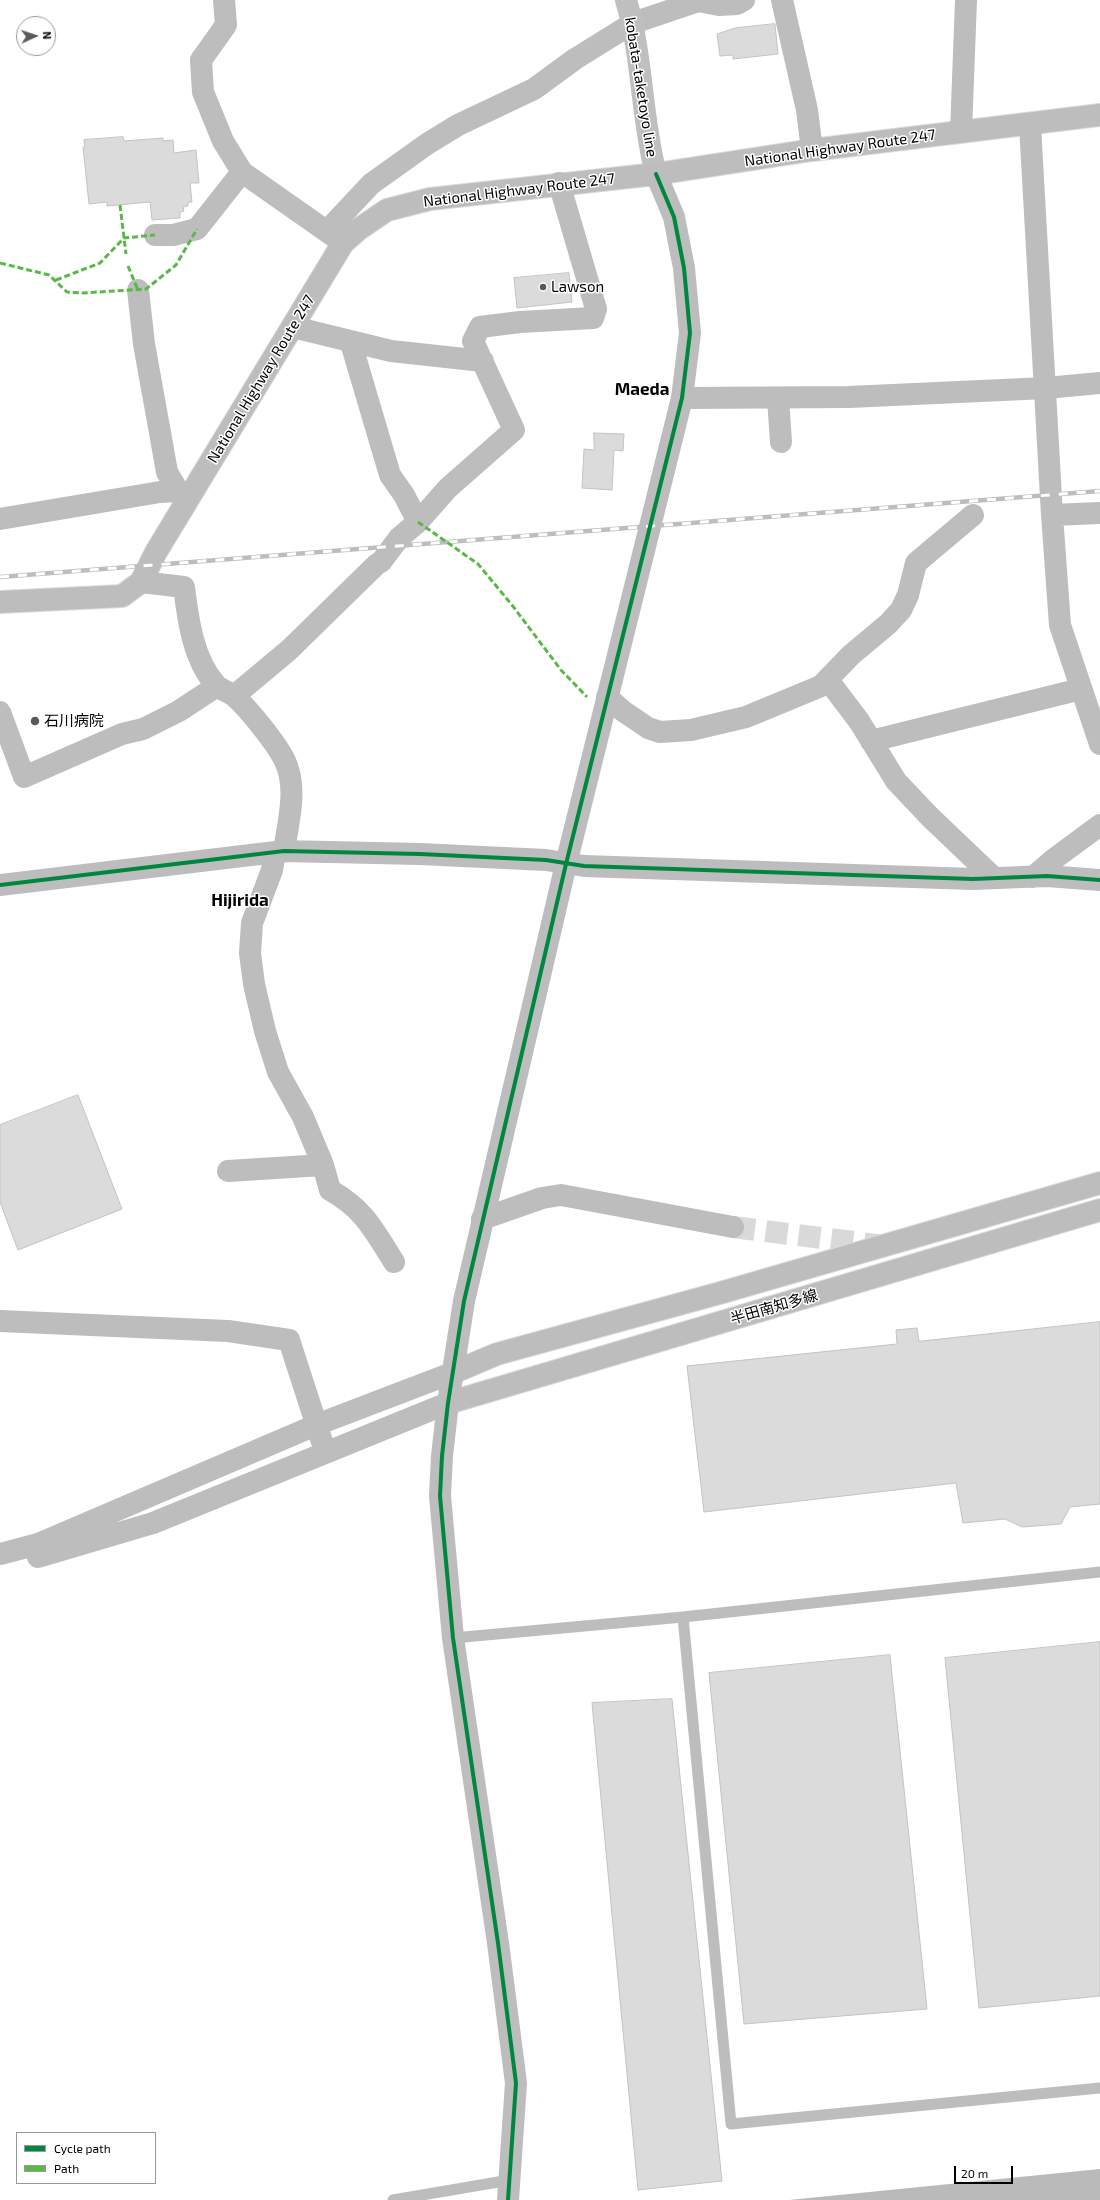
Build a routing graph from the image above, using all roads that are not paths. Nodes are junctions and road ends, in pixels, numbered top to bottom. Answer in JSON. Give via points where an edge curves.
{"nodes":[{"id":1,"x":224,"y":0,"type":"edge"},
{"id":2,"x":626,"y":0,"type":"edge"},
{"id":3,"x":744,"y":0,"type":"edge"},
{"id":4,"x":782,"y":0,"type":"edge"},
{"id":5,"x":966,"y":0,"type":"edge"},
{"id":6,"x":698,"y":1,"type":"edge"},
{"id":7,"x":633,"y":23,"type":"junction"},
{"id":8,"x":1100,"y":115,"type":"edge"},
{"id":9,"x":1030,"y":125,"type":"junction"},
{"id":10,"x":961,"y":132,"type":"junction"},
{"id":11,"x":812,"y":150,"type":"junction"},
{"id":12,"x":242,"y":172,"type":"junction"},
{"id":13,"x":656,"y":174,"type":"junction"},
{"id":14,"x":559,"y":183,"type":"junction"},
{"id":15,"x":155,"y":235,"type":"dead end"},
{"id":16,"x":335,"y":237,"type":"junction"},
{"id":17,"x":138,"y":290,"type":"dead end"},
{"id":18,"x":293,"y":327,"type":"junction"},
{"id":19,"x":351,"y":343,"type":"junction"},
{"id":20,"x":483,"y":361,"type":"junction"},
{"id":21,"x":1100,"y":383,"type":"edge"},
{"id":22,"x":1046,"y":388,"type":"junction"},
{"id":23,"x":682,"y":398,"type":"junction"},
{"id":24,"x":778,"y":398,"type":"junction"},
{"id":25,"x":781,"y":442,"type":"dead end"},
{"id":26,"x":183,"y":494,"type":"junction"},
{"id":27,"x":1100,"y":513,"type":"edge"},
{"id":28,"x":973,"y":515,"type":"dead end"},
{"id":29,"x":1052,"y":515,"type":"junction"},
{"id":30,"x":0,"y":519,"type":"edge"},
{"id":31,"x":418,"y":522,"type":"junction"},
{"id":32,"x":141,"y":582,"type":"junction"},
{"id":33,"x":0,"y":602,"type":"edge"},
{"id":34,"x":828,"y":680,"type":"junction"},
{"id":35,"x":1081,"y":689,"type":"junction"},
{"id":36,"x":225,"y":691,"type":"junction"},
{"id":37,"x":607,"y":697,"type":"junction"},
{"id":38,"x":0,"y":712,"type":"edge"},
{"id":39,"x":871,"y":742,"type":"junction"},
{"id":40,"x":1100,"y":744,"type":"edge"},
{"id":41,"x":1100,"y":825,"type":"edge"},
{"id":42,"x":279,"y":852,"type":"junction"},
{"id":43,"x":566,"y":864,"type":"junction"},
{"id":44,"x":1033,"y":877,"type":"junction"},
{"id":45,"x":994,"y":878,"type":"junction"},
{"id":46,"x":1100,"y":880,"type":"edge"},
{"id":47,"x":0,"y":885,"type":"edge"},
{"id":48,"x":323,"y":1165,"type":"junction"},
{"id":49,"x":228,"y":1171,"type":"dead end"},
{"id":50,"x":1100,"y":1183,"type":"edge"},
{"id":51,"x":1100,"y":1210,"type":"edge"},
{"id":52,"x":482,"y":1219,"type":"junction"},
{"id":53,"x":733,"y":1227,"type":"tunnel mouth"},
{"id":54,"x":394,"y":1262,"type":"dead end"},
{"id":55,"x":0,"y":1321,"type":"edge"},
{"id":56,"x":452,"y":1373,"type":"junction"},
{"id":57,"x":448,"y":1403,"type":"junction"},
{"id":58,"x":316,"y":1424,"type":"junction"},
{"id":59,"x":325,"y":1452,"type":"junction"},
{"id":60,"x":0,"y":1554,"type":"edge"},
{"id":61,"x":0,"y":1563,"type":"edge"},
{"id":62,"x":1100,"y":1572,"type":"edge"},
{"id":63,"x":683,"y":1617,"type":"junction"},
{"id":64,"x":454,"y":1638,"type":"junction"},
{"id":65,"x":1100,"y":2088,"type":"edge"},
{"id":66,"x":509,"y":2190,"type":"edge"},
{"id":67,"x":393,"y":2200,"type":"edge"}],
"edges":[{"from":1,"to":12,"type":"main road","via":[[226,25],[201,60],[203,92],[223,141]]},
{"from":2,"to":7,"type":"main road","name":"kobata-taketoyo line"},
{"from":3,"to":6,"type":"main road","via":[[737,4],[719,5]]},
{"from":4,"to":11,"type":"main road","via":[[807,110]]},
{"from":5,"to":10,"type":"main road"},
{"from":6,"to":7,"type":"main road"},
{"from":7,"to":13,"type":"main road","name":"kobata-taketoyo line","via":[[648,144]]},
{"from":7,"to":16,"type":"main road","via":[[534,88],[458,125],[427,144],[371,184]]},
{"from":8,"to":9,"type":"main road","name":"National Highway Route 247"},
{"from":9,"to":10,"type":"main road","name":"National Highway Route 247"},
{"from":9,"to":22,"type":"main road"},
{"from":10,"to":11,"type":"main road","name":"National Highway Route 247"},
{"from":11,"to":13,"type":"main road","name":"National Highway Route 247"},
{"from":12,"to":15,"type":"main road","via":[[197,229],[173,235]]},
{"from":12,"to":16,"type":"main road"},
{"from":13,"to":14,"type":"main road","name":"National Highway Route 247"},
{"from":13,"to":23,"type":"main road","via":[[674,217],[684,268],[690,333]]},
{"from":14,"to":16,"type":"main road","name":"National Highway Route 247","via":[[430,199],[388,210],[359,229]]},
{"from":14,"to":20,"type":"main road","via":[[596,309],[593,318],[480,327],[473,341]]},
{"from":16,"to":18,"type":"main road","name":"National Highway Route 247"},
{"from":17,"to":26,"type":"main road","via":[[144,344],[167,472]]},
{"from":18,"to":19,"type":"main road"},
{"from":18,"to":26,"type":"main road","name":"National Highway Route 247"},
{"from":19,"to":20,"type":"main road","via":[[391,351]]},
{"from":19,"to":31,"type":"main road","via":[[390,474],[404,494]]},
{"from":20,"to":31,"type":"main road","via":[[514,430],[461,475]]},
{"from":21,"to":22,"type":"main road"},
{"from":22,"to":24,"type":"main road"},
{"from":22,"to":29,"type":"main road"},
{"from":23,"to":24,"type":"main road"},
{"from":23,"to":37,"type":"main road"},
{"from":24,"to":25,"type":"main road"},
{"from":26,"to":30,"type":"main road","via":[[160,492]]},
{"from":26,"to":32,"type":"main road","name":"National Highway Route 247"},
{"from":27,"to":29,"type":"main road"},
{"from":28,"to":34,"type":"main road","via":[[916,563],[908,595],[901,610],[851,655]]},
{"from":29,"to":35,"type":"main road","via":[[1060,625]]},
{"from":31,"to":36,"type":"main road","via":[[399,538],[381,562],[289,650]]},
{"from":32,"to":33,"type":"main road","name":"National Highway Route 247","via":[[122,596]]},
{"from":32,"to":36,"type":"main road","via":[[184,587],[189,624],[196,646],[209,675]]},
{"from":34,"to":37,"type":"main road","via":[[821,686],[746,717],[691,730],[660,732],[648,728]]},
{"from":34,"to":39,"type":"main road"},
{"from":35,"to":39,"type":"main road"},
{"from":35,"to":40,"type":"main road"},
{"from":36,"to":38,"type":"main road","via":[[143,729],[122,734],[24,777]]},
{"from":36,"to":42,"type":"main road","via":[[264,730],[285,761],[290,782],[291,806]]},
{"from":37,"to":43,"type":"main road"},
{"from":39,"to":45,"type":"main road","via":[[896,781]]},
{"from":41,"to":44,"type":"main road"},
{"from":42,"to":43,"type":"main road","via":[[420,854],[546,860]]},
{"from":42,"to":47,"type":"main road"},
{"from":42,"to":48,"type":"main road","via":[[252,923],[250,953],[254,984],[278,1072],[303,1117]]},
{"from":43,"to":45,"type":"main road"},
{"from":43,"to":52,"type":"main road"},
{"from":44,"to":45,"type":"main road"},
{"from":44,"to":46,"type":"main road"},
{"from":48,"to":49,"type":"main road"},
{"from":48,"to":54,"type":"main road","via":[[330,1190],[360,1211]]},
{"from":50,"to":56,"type":"main road","name":"半田南知多線","via":[[498,1354]]},
{"from":51,"to":57,"type":"main road","name":"半田南知多線"},
{"from":52,"to":53,"type":"main road","via":[[542,1198],[561,1195]]},
{"from":52,"to":56,"type":"main road"},
{"from":55,"to":58,"type":"main road","via":[[228,1331],[289,1340]]},
{"from":56,"to":57,"type":"main road"},
{"from":56,"to":58,"type":"main road","name":"半田南知多線"},
{"from":57,"to":59,"type":"main road","name":"半田南知多線"},
{"from":57,"to":64,"type":"main road","via":[[440,1496]]},
{"from":58,"to":59,"type":"main road"},
{"from":58,"to":60,"type":"main road","name":"半田南知多線","via":[[38,1544]]},
{"from":59,"to":61,"type":"main road","name":"半田南知多線","via":[[153,1523],[42,1556]]},
{"from":62,"to":63,"type":"lane"},
{"from":63,"to":64,"type":"lane"},
{"from":63,"to":65,"type":"lane","via":[[731,2124]]},
{"from":64,"to":66,"type":"main road","via":[[516,2083]]},
{"from":66,"to":67,"type":"lane"}]}
